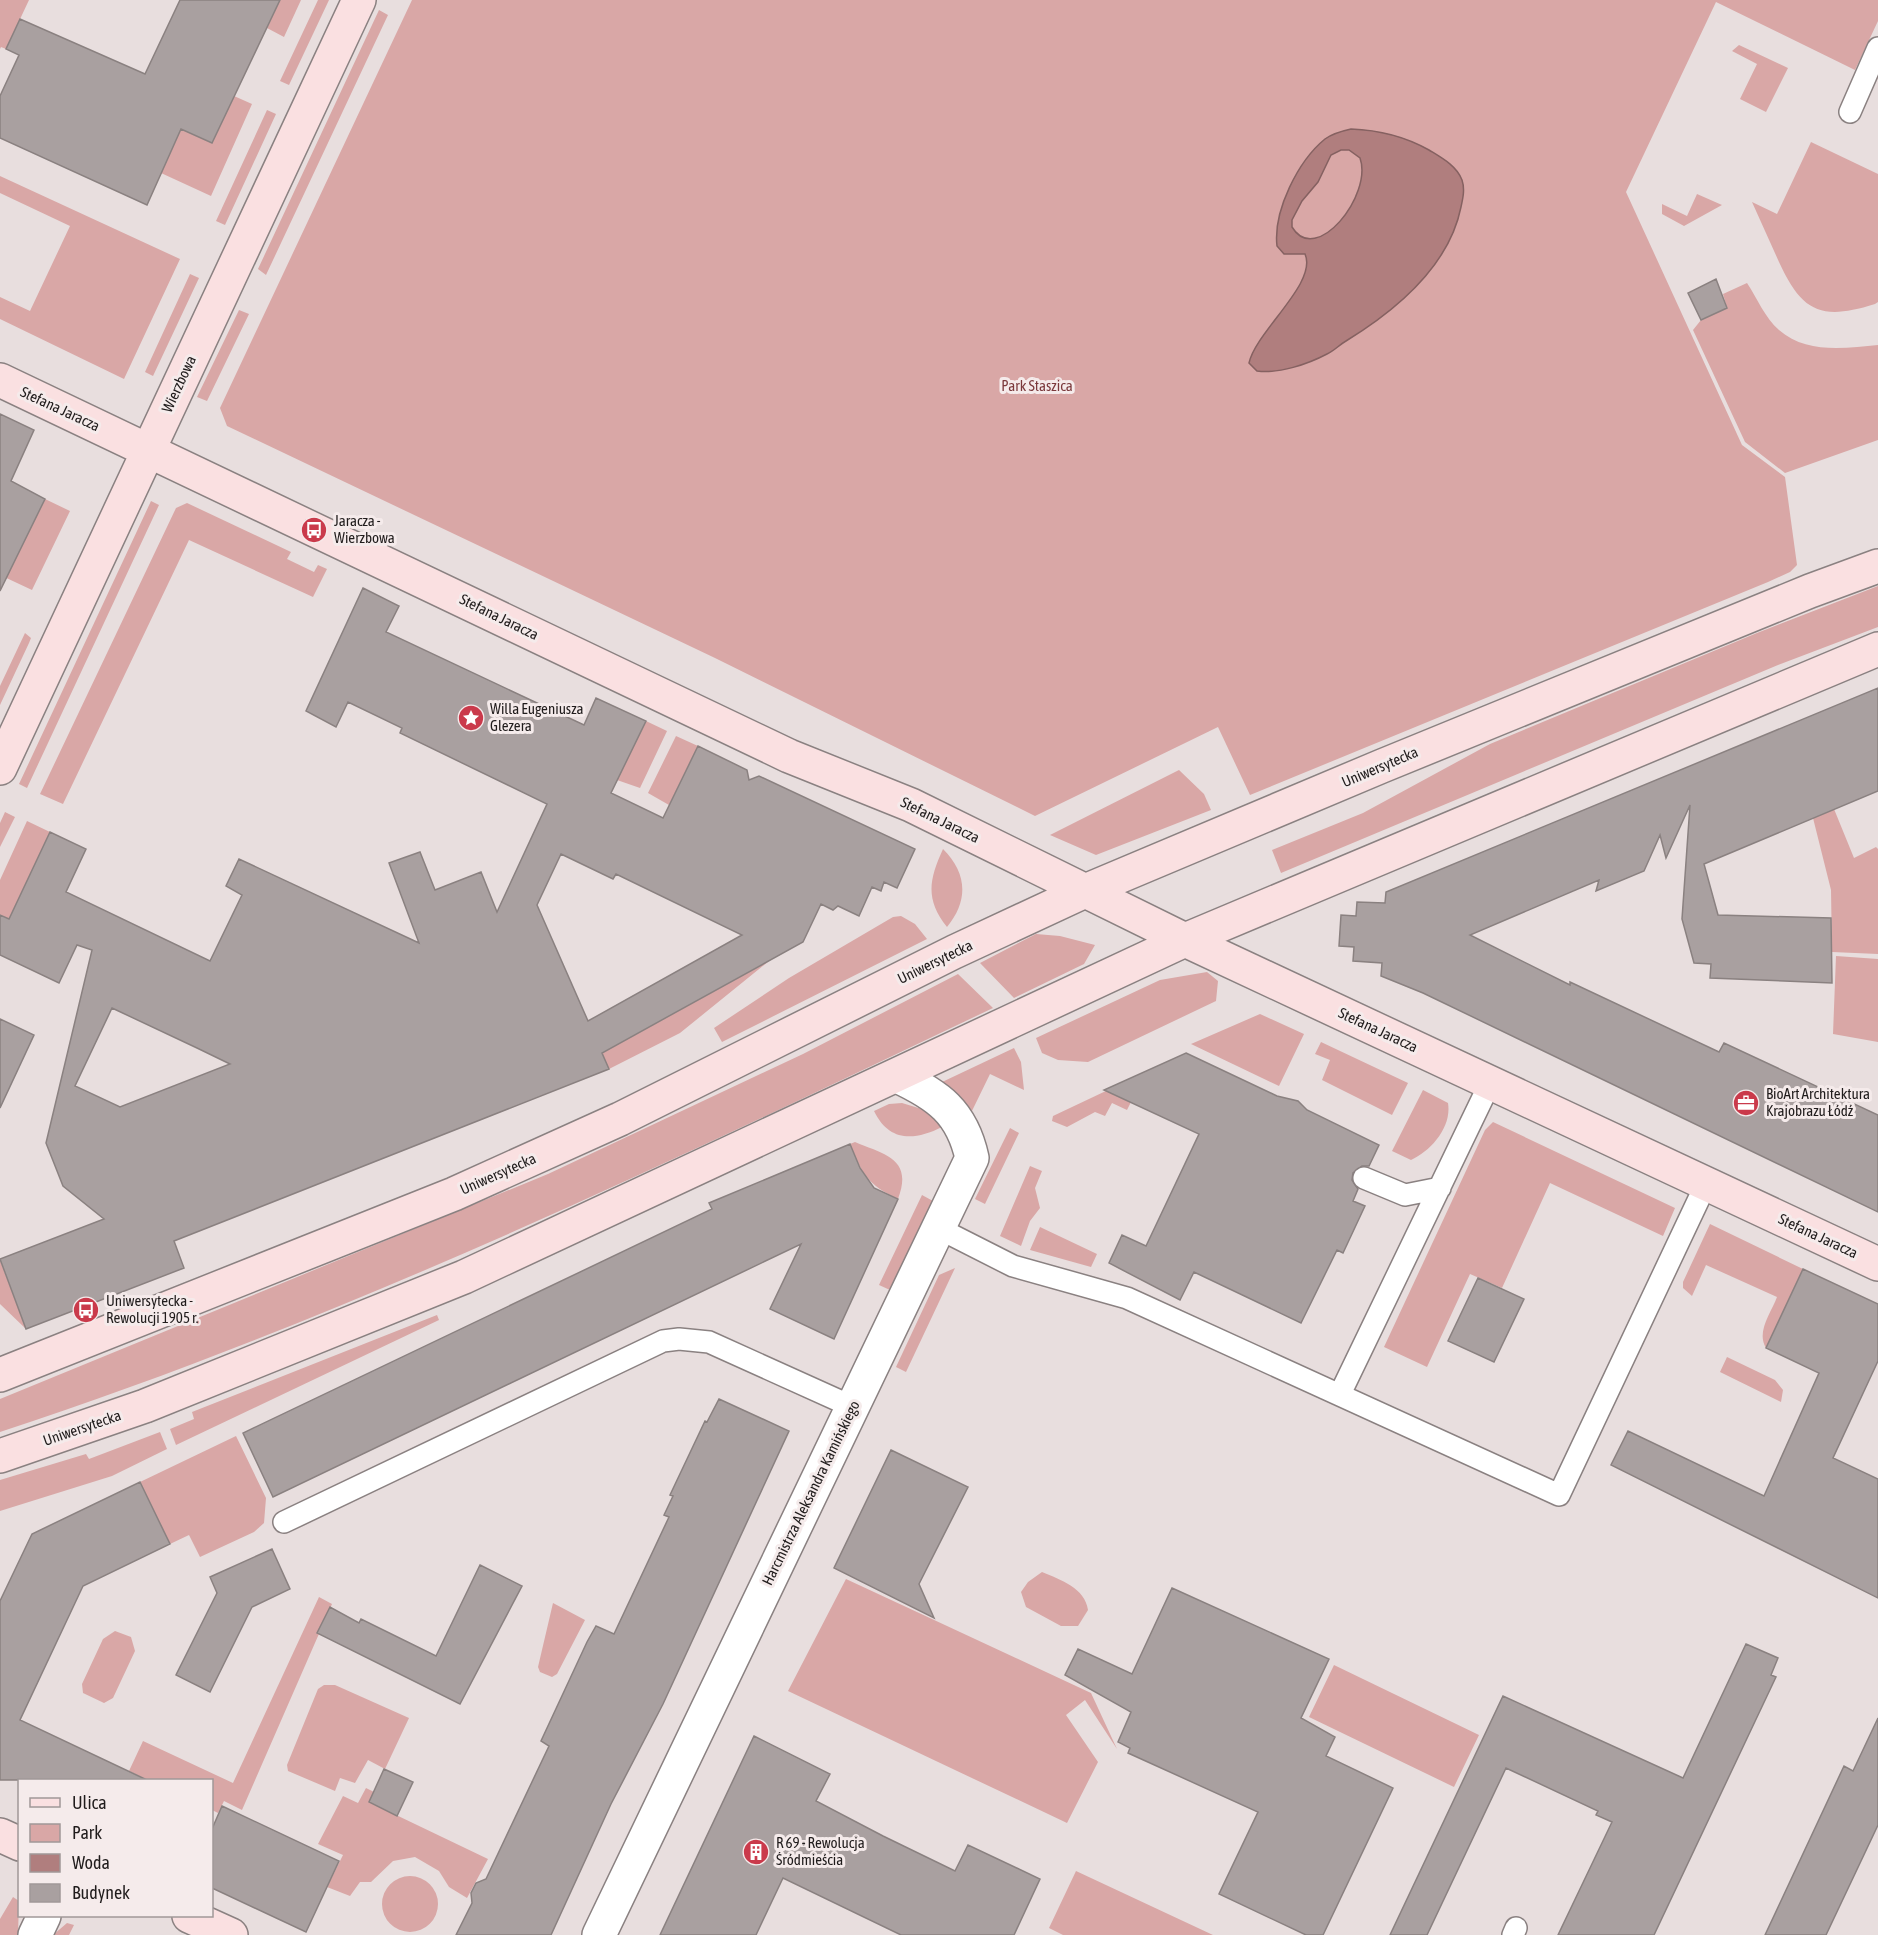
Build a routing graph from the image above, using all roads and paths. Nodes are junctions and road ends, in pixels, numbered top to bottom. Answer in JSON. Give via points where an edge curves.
{"nodes":[{"id":1,"x":359,"y":0,"type":"edge"},
{"id":2,"x":1878,"y":48,"type":"edge"},
{"id":3,"x":1850,"y":111,"type":"dead end"},
{"id":4,"x":0,"y":380,"type":"edge"},
{"id":5,"x":147,"y":450,"type":"junction"},
{"id":6,"x":1878,"y":566,"type":"edge"},
{"id":7,"x":1878,"y":649,"type":"edge"},
{"id":8,"x":0,"y":768,"type":"edge"},
{"id":9,"x":1085,"y":891,"type":"junction"},
{"id":10,"x":1185,"y":940,"type":"junction"},
{"id":11,"x":897,"y":1076,"type":"junction"},
{"id":12,"x":1490,"y":1083,"type":"junction"},
{"id":13,"x":1364,"y":1178,"type":"dead end"},
{"id":14,"x":1707,"y":1184,"type":"junction"},
{"id":15,"x":1440,"y":1188,"type":"junction"},
{"id":16,"x":940,"y":1229,"type":"junction"},
{"id":17,"x":1878,"y":1264,"type":"edge"},
{"id":18,"x":0,"y":1375,"type":"edge"},
{"id":19,"x":1340,"y":1394,"type":"junction"},
{"id":20,"x":853,"y":1407,"type":"junction"},
{"id":21,"x":0,"y":1456,"type":"edge"},
{"id":22,"x":284,"y":1522,"type":"dead end"},
{"id":23,"x":0,"y":1835,"type":"edge"},
{"id":24,"x":18,"y":1843,"type":"edge"},
{"id":25,"x":45,"y":1917,"type":"edge"},
{"id":26,"x":191,"y":1917,"type":"edge"},
{"id":27,"x":36,"y":1935,"type":"edge"},
{"id":28,"x":231,"y":1935,"type":"edge"},
{"id":29,"x":599,"y":1935,"type":"edge"}],
"edges":[{"from":1,"to":5,"type":"main road","name":"Wierzbowa"},
{"from":2,"to":3,"type":"lane"},
{"from":4,"to":5,"type":"main road","name":"Stefana Jaracza"},
{"from":5,"to":8,"type":"main road","name":"Wierzbowa"},
{"from":5,"to":9,"type":"main road","name":"Stefana Jaracza","via":[[789,756],[911,805]]},
{"from":6,"to":9,"type":"main road","name":"Uniwersytecka","via":[[1382,766]]},
{"from":7,"to":10,"type":"main road","name":"Uniwersytecka"},
{"from":9,"to":10,"type":"main road","name":"Stefana Jaracza"},
{"from":9,"to":18,"type":"main road","name":"Uniwersytecka","via":[[620,1119],[454,1194]]},
{"from":10,"to":11,"type":"main road","name":"Uniwersytecka"},
{"from":10,"to":12,"type":"main road","name":"Stefana Jaracza"},
{"from":11,"to":16,"type":"street","name":"Harcmistrza Aleksandra Kamińskiego","via":[[949,1108],[968,1138],[972,1158]]},
{"from":11,"to":21,"type":"main road","name":"Uniwersytecka","via":[[464,1277],[155,1402]]},
{"from":12,"to":14,"type":"main road","name":"Stefana Jaracza"},
{"from":12,"to":15,"type":"lane"},
{"from":13,"to":15,"type":"lane","via":[[1405,1195]]},
{"from":14,"to":17,"type":"main road","name":"Stefana Jaracza"},
{"from":14,"to":19,"type":"lane","via":[[1560,1495]]},
{"from":15,"to":19,"type":"lane"},
{"from":16,"to":19,"type":"lane","via":[[1013,1266],[1127,1298]]},
{"from":16,"to":20,"type":"street","name":"Harcmistrza Aleksandra Kamińskiego"},
{"from":20,"to":22,"type":"lane","via":[[709,1342],[663,1341]]},
{"from":20,"to":29,"type":"street","name":"Harcmistrza Aleksandra Kamińskiego"},
{"from":23,"to":24,"type":"main road"},
{"from":25,"to":27,"type":"street"},
{"from":26,"to":28,"type":"main road"}]}
